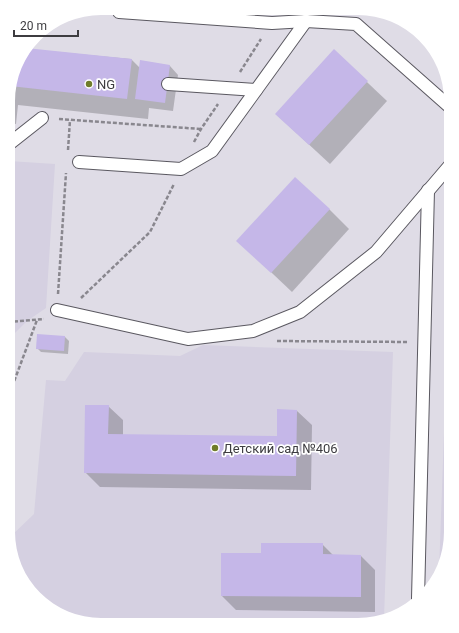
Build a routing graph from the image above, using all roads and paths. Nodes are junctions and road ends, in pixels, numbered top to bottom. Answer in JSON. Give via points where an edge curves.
{"nodes":[{"id":1,"x":161,"y":15,"type":"edge"},
{"id":2,"x":306,"y":21,"type":"junction"},
{"id":3,"x":168,"y":84,"type":"dead end"},
{"id":4,"x":256,"y":90,"type":"junction"},
{"id":5,"x":444,"y":102,"type":"edge"},
{"id":6,"x":42,"y":118,"type":"joint"},
{"id":7,"x":70,"y":120,"type":"junction"},
{"id":8,"x":201,"y":129,"type":"dead end"},
{"id":9,"x":15,"y":139,"type":"edge"},
{"id":10,"x":68,"y":152,"type":"dead end"},
{"id":11,"x":79,"y":162,"type":"dead end"},
{"id":12,"x":66,"y":168,"type":"dead end"},
{"id":13,"x":181,"y":169,"type":"junction"},
{"id":14,"x":444,"y":172,"type":"edge"},
{"id":15,"x":428,"y":190,"type":"junction"},
{"id":16,"x":57,"y":310,"type":"junction"},
{"id":17,"x":37,"y":320,"type":"junction"},
{"id":18,"x":15,"y":322,"type":"edge"},
{"id":19,"x":254,"y":331,"type":"junction"},
{"id":20,"x":424,"y":342,"type":"junction"},
{"id":21,"x":15,"y":379,"type":"edge"},
{"id":22,"x":418,"y":594,"type":"edge"}],
"edges":[{"from":1,"to":2,"type":"lane","via":[[272,23]]},
{"from":2,"to":4,"type":"lane"},
{"from":2,"to":5,"type":"lane","via":[[356,24]]},
{"from":3,"to":4,"type":"lane"},
{"from":4,"to":13,"type":"lane","via":[[212,151]]},
{"from":6,"to":7,"type":"path"},
{"from":6,"to":9,"type":"lane"},
{"from":7,"to":8,"type":"path"},
{"from":7,"to":10,"type":"path"},
{"from":11,"to":13,"type":"lane"},
{"from":12,"to":16,"type":"path"},
{"from":13,"to":16,"type":"path","via":[[150,232],[79,300]]},
{"from":14,"to":15,"type":"lane"},
{"from":15,"to":19,"type":"lane","via":[[376,252],[300,312]]},
{"from":15,"to":20,"type":"lane"},
{"from":16,"to":17,"type":"path","via":[[43,320]]},
{"from":16,"to":19,"type":"lane","via":[[188,339]]},
{"from":17,"to":18,"type":"path"},
{"from":17,"to":21,"type":"path"},
{"from":19,"to":20,"type":"path","via":[[257,341]]},
{"from":20,"to":22,"type":"lane"}]}
